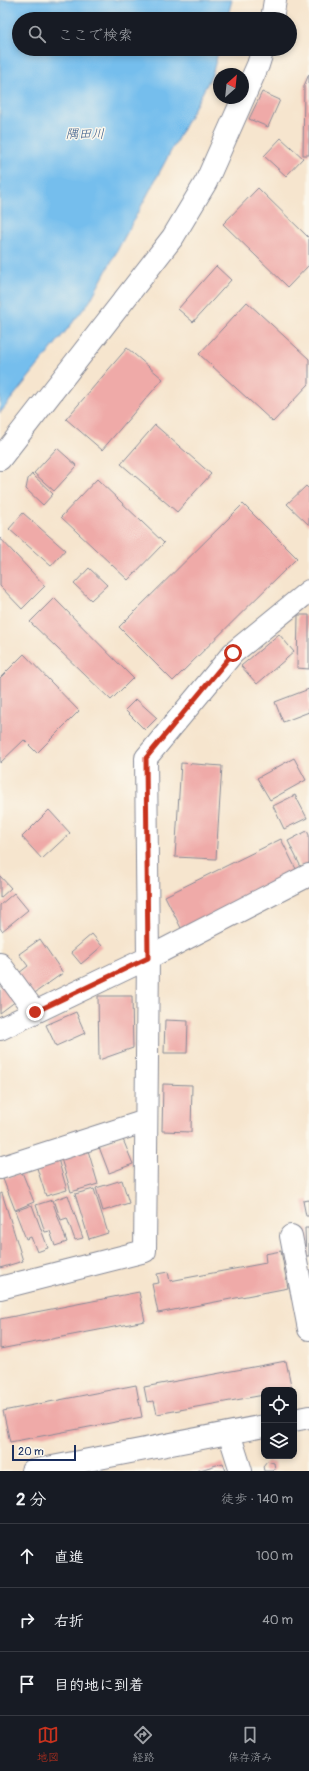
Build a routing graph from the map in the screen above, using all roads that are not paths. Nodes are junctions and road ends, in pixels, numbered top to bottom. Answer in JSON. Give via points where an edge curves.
{"nodes":[{"id":1,"x":275,"y":0,"type":"edge"},
{"id":2,"x":273,"y":12,"type":"edge"},
{"id":3,"x":261,"y":56,"type":"edge"},
{"id":4,"x":0,"y":458,"type":"edge"},
{"id":5,"x":309,"y":591,"type":"edge"},
{"id":6,"x":309,"y":875,"type":"edge"},
{"id":7,"x":148,"y":958,"type":"junction"},
{"id":8,"x":0,"y":964,"type":"edge"},
{"id":9,"x":35,"y":1012,"type":"junction"},
{"id":10,"x":0,"y":1029,"type":"edge"},
{"id":11,"x":146,"y":1121,"type":"junction"},
{"id":12,"x":0,"y":1168,"type":"edge"},
{"id":13,"x":291,"y":1236,"type":"dead end"},
{"id":14,"x":0,"y":1288,"type":"edge"},
{"id":15,"x":309,"y":1329,"type":"edge"},
{"id":16,"x":309,"y":1417,"type":"edge"},
{"id":17,"x":297,"y":1419,"type":"edge"},
{"id":18,"x":261,"y":1427,"type":"edge"},
{"id":19,"x":229,"y":1432,"type":"junction"},
{"id":20,"x":32,"y":1471,"type":"edge"},
{"id":21,"x":241,"y":1471,"type":"edge"}],
"edges":[{"from":1,"to":2,"type":"street"},
{"from":3,"to":4,"type":"street","via":[[206,182],[174,237]]},
{"from":5,"to":7,"type":"street","via":[[233,653],[146,758]]},
{"from":6,"to":7,"type":"street"},
{"from":7,"to":9,"type":"street"},
{"from":7,"to":11,"type":"street"},
{"from":8,"to":9,"type":"street"},
{"from":9,"to":10,"type":"street"},
{"from":11,"to":12,"type":"street"},
{"from":11,"to":14,"type":"street","via":[[145,1251]]},
{"from":13,"to":15,"type":"street"},
{"from":16,"to":17,"type":"street"},
{"from":18,"to":19,"type":"street"},
{"from":19,"to":20,"type":"street"},
{"from":19,"to":21,"type":"street"}]}
